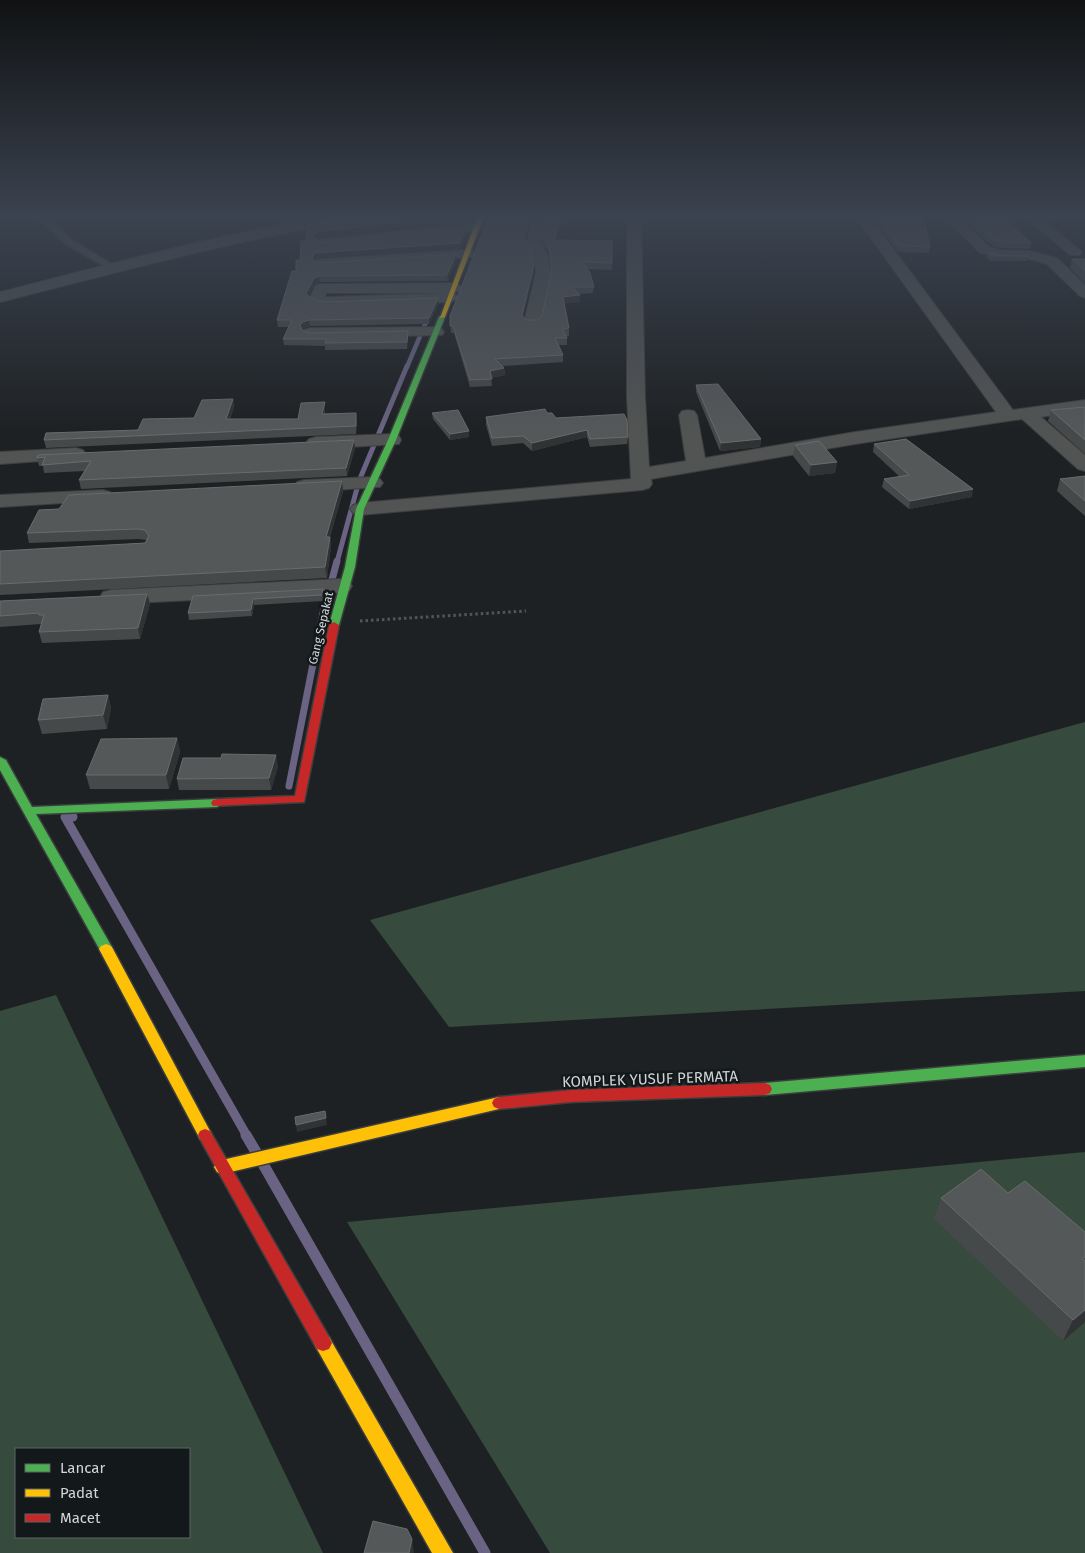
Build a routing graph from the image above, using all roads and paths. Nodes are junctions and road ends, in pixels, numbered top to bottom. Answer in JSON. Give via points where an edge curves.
{"nodes":[{"id":1,"x":32,"y":288,"type":"edge"},
{"id":2,"x":444,"y":288,"type":"edge"},
{"id":3,"x":539,"y":288,"type":"edge"},
{"id":4,"x":635,"y":288,"type":"edge"},
{"id":5,"x":917,"y":288,"type":"edge"},
{"id":6,"x":442,"y":293,"type":"junction"},
{"id":7,"x":0,"y":297,"type":"edge"},
{"id":8,"x":317,"y":300,"type":"edge"},
{"id":9,"x":532,"y":322,"type":"edge"},
{"id":10,"x":426,"y":331,"type":"junction"},
{"id":11,"x":310,"y":334,"type":"edge"},
{"id":12,"x":1085,"y":405,"type":"edge"},
{"id":13,"x":1012,"y":414,"type":"junction"},
{"id":14,"x":688,"y":415,"type":"dead end"},
{"id":15,"x":388,"y":440,"type":"junction"},
{"id":16,"x":296,"y":444,"type":"edge"},
{"id":17,"x":90,"y":454,"type":"edge"},
{"id":18,"x":0,"y":458,"type":"edge"},
{"id":19,"x":696,"y":462,"type":"junction"},
{"id":20,"x":1085,"y":465,"type":"edge"},
{"id":21,"x":640,"y":476,"type":"junction"},
{"id":22,"x":365,"y":483,"type":"junction"},
{"id":23,"x":286,"y":487,"type":"edge"},
{"id":24,"x":118,"y":495,"type":"edge"},
{"id":25,"x":0,"y":501,"type":"edge"},
{"id":26,"x":360,"y":509,"type":"junction"},
{"id":27,"x":335,"y":586,"type":"junction"},
{"id":28,"x":87,"y":599,"type":"edge"},
{"id":29,"x":526,"y":611,"type":"dead end"},
{"id":30,"x":334,"y":623,"type":"junction"},
{"id":31,"x":0,"y":760,"type":"edge"},
{"id":32,"x":29,"y":811,"type":"junction"},
{"id":33,"x":1085,"y":1061,"type":"edge"},
{"id":34,"x":222,"y":1167,"type":"junction"},
{"id":35,"x":444,"y":1553,"type":"edge"}],
"edges":[{"from":1,"to":7,"type":"street"},
{"from":2,"to":6,"type":"street","name":"Gang Sepakat"},
{"from":3,"to":9,"type":"street"},
{"from":4,"to":21,"type":"street"},
{"from":5,"to":13,"type":"street"},
{"from":6,"to":8,"type":"street"},
{"from":6,"to":10,"type":"street","name":"Gang Sepakat"},
{"from":10,"to":11,"type":"street"},
{"from":10,"to":15,"type":"street","name":"Gang Sepakat"},
{"from":12,"to":13,"type":"street"},
{"from":13,"to":19,"type":"street"},
{"from":13,"to":20,"type":"street"},
{"from":14,"to":19,"type":"street"},
{"from":15,"to":16,"type":"street"},
{"from":15,"to":22,"type":"street","name":"Gang Sepakat"},
{"from":17,"to":18,"type":"street"},
{"from":19,"to":21,"type":"street"},
{"from":21,"to":26,"type":"street","via":[[642,484]]},
{"from":22,"to":23,"type":"street"},
{"from":22,"to":26,"type":"street","name":"Gang Sepakat"},
{"from":24,"to":25,"type":"street"},
{"from":26,"to":27,"type":"street","name":"Gang Sepakat"},
{"from":27,"to":28,"type":"street"},
{"from":27,"to":30,"type":"street","name":"Gang Sepakat"},
{"from":29,"to":30,"type":"path"},
{"from":30,"to":32,"type":"street","name":"Gang Sepakat","via":[[300,799]]},
{"from":31,"to":32,"type":"street"},
{"from":32,"to":34,"type":"street","via":[[135,1001]]},
{"from":33,"to":34,"type":"street","name":"KOMPLEK YUSUF PERMATA","via":[[744,1091],[571,1096],[494,1104]]},
{"from":34,"to":35,"type":"street"}]}
